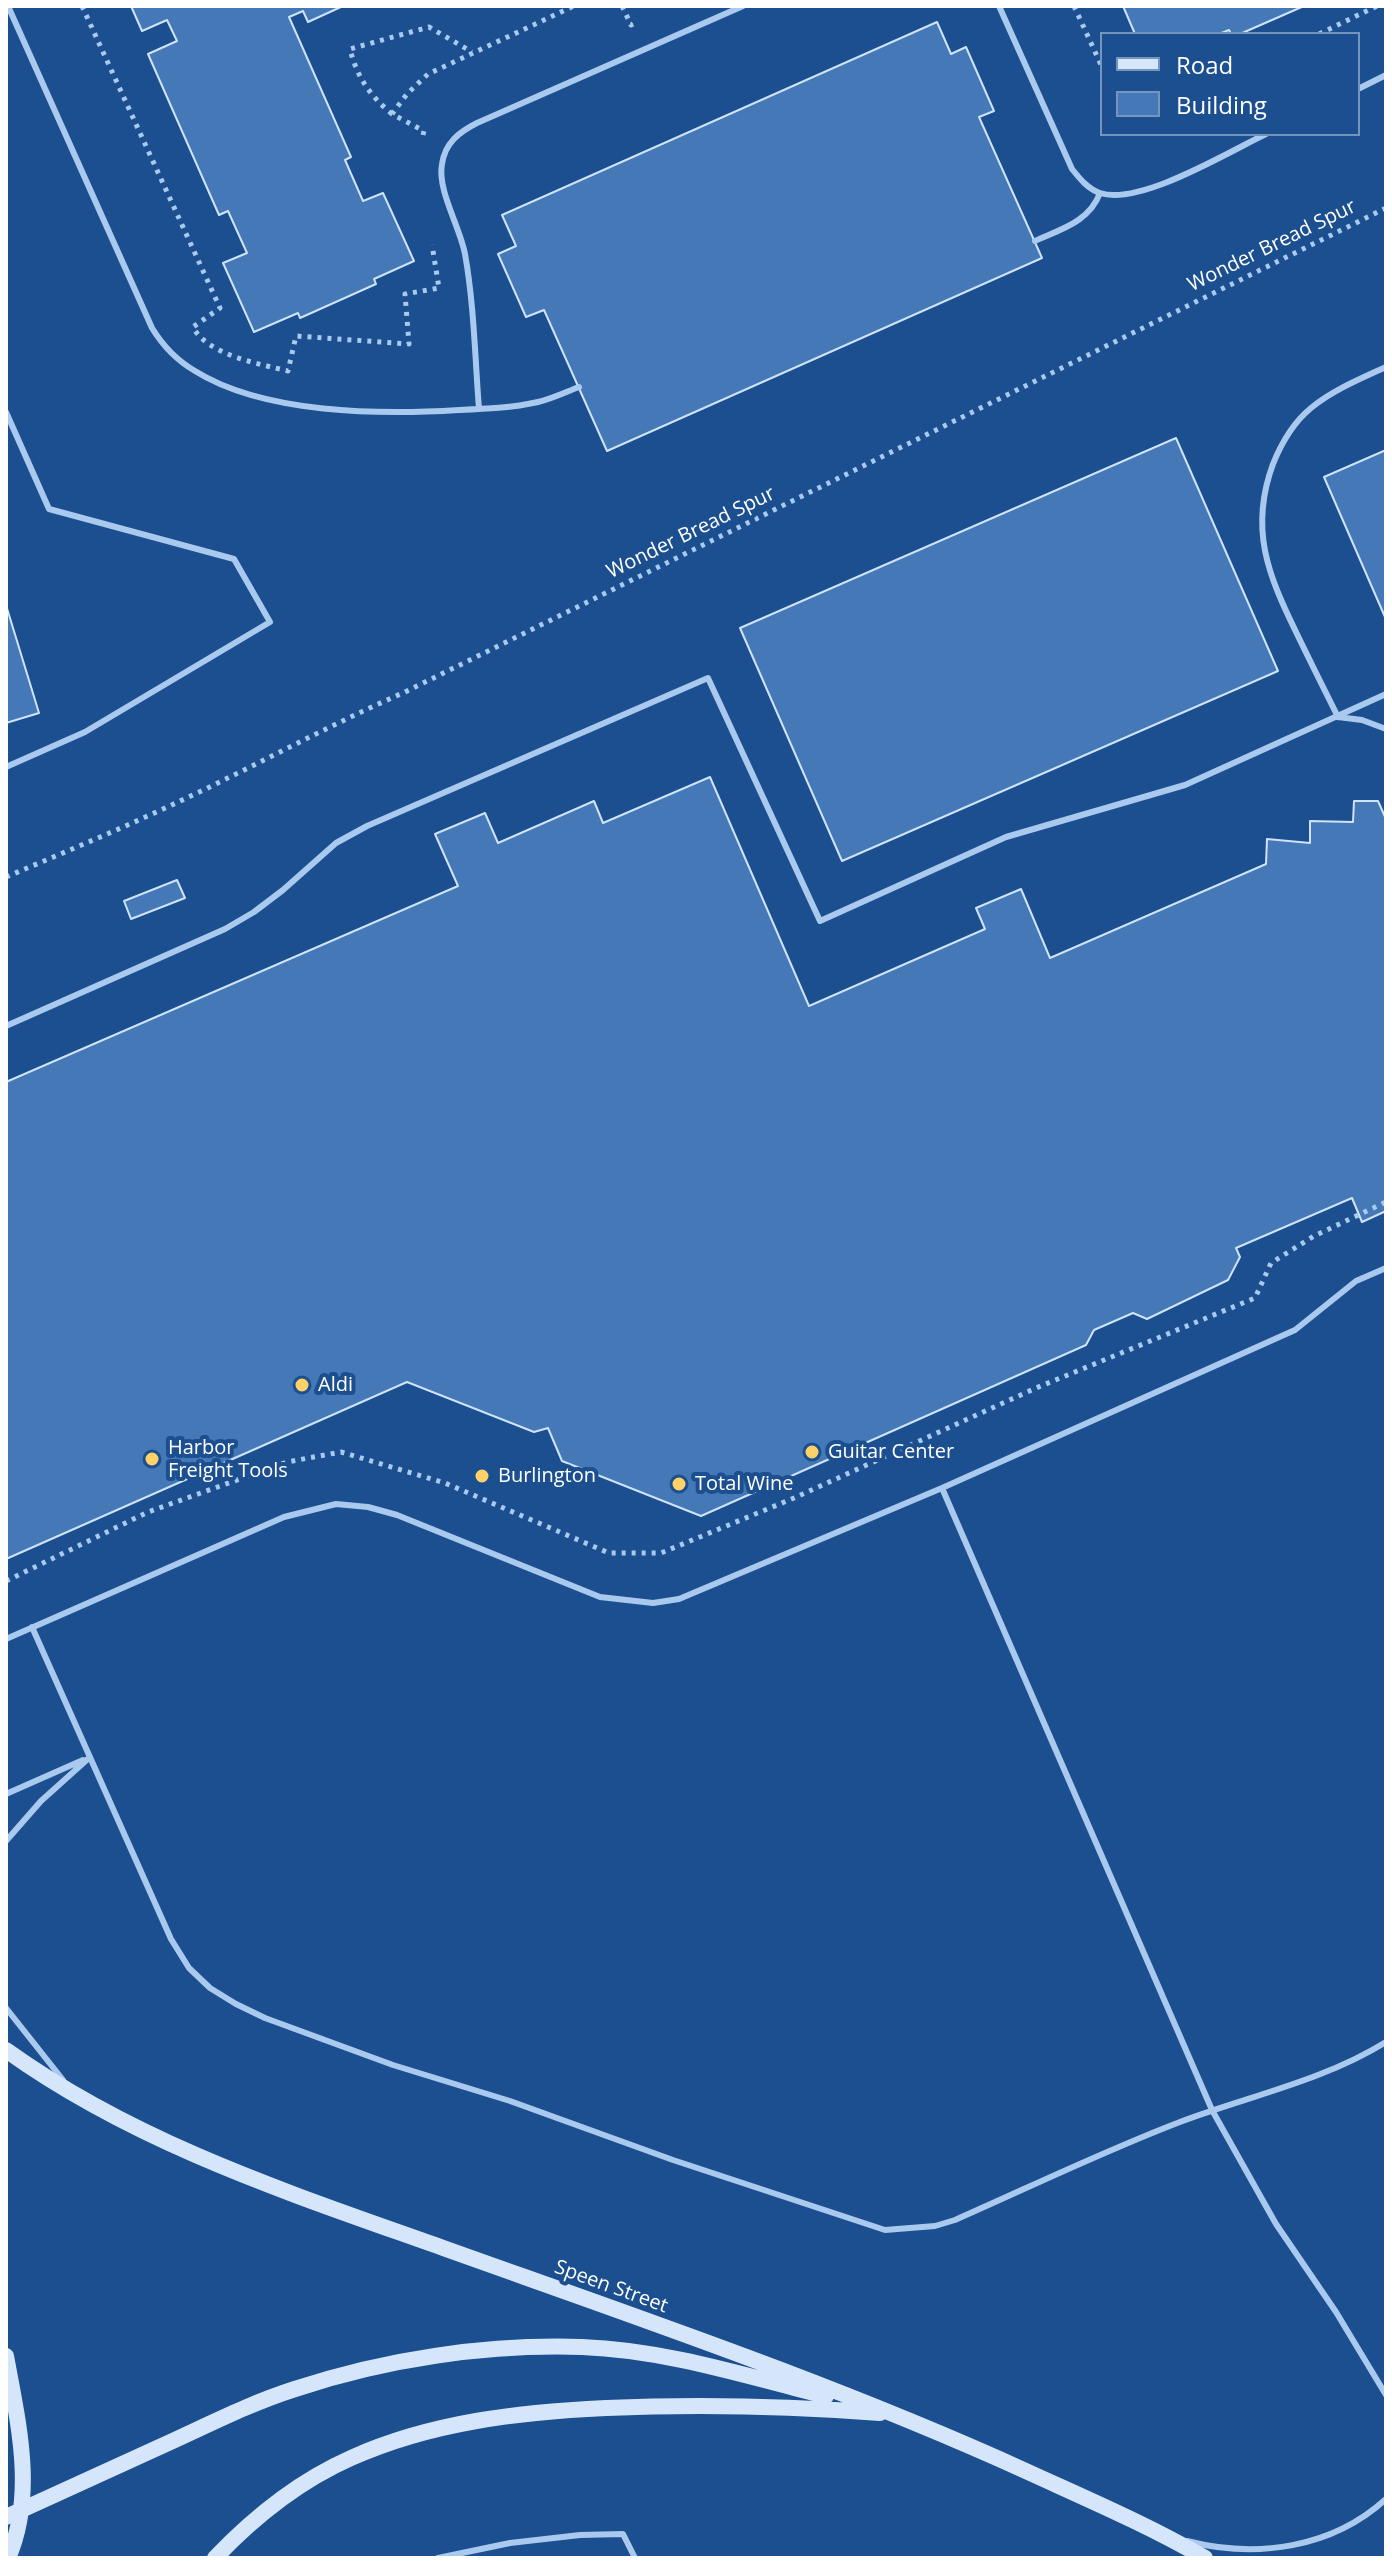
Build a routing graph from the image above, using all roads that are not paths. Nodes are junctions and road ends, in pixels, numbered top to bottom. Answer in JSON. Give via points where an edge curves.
{"nodes":[{"id":1,"x":8,"y":6,"type":"edge"},
{"id":2,"x":743,"y":6,"type":"edge"},
{"id":3,"x":999,"y":6,"type":"edge"},
{"id":4,"x":1386,"y":75,"type":"edge"},
{"id":5,"x":1360,"y":88,"type":"edge"},
{"id":6,"x":1262,"y":136,"type":"edge"},
{"id":7,"x":1100,"y":193,"type":"junction"},
{"id":8,"x":1035,"y":241,"type":"dead end"},
{"id":9,"x":1386,"y":367,"type":"edge"},
{"id":10,"x":579,"y":387,"type":"dead end"},
{"id":11,"x":479,"y":409,"type":"junction"},
{"id":12,"x":6,"y":412,"type":"edge"},
{"id":13,"x":1386,"y":694,"type":"edge"},
{"id":14,"x":1338,"y":717,"type":"junction"},
{"id":15,"x":1386,"y":729,"type":"edge"},
{"id":16,"x":6,"y":767,"type":"edge"},
{"id":17,"x":6,"y":1026,"type":"edge"},
{"id":18,"x":1386,"y":1268,"type":"edge"},
{"id":19,"x":942,"y":1488,"type":"junction"},
{"id":20,"x":32,"y":1627,"type":"junction"},
{"id":21,"x":6,"y":1639,"type":"edge"},
{"id":22,"x":90,"y":1757,"type":"junction"},
{"id":23,"x":6,"y":1794,"type":"edge"},
{"id":24,"x":6,"y":1841,"type":"edge"},
{"id":25,"x":6,"y":2008,"type":"edge"},
{"id":26,"x":1386,"y":2042,"type":"edge"},
{"id":27,"x":6,"y":2050,"type":"edge"},
{"id":28,"x":75,"y":2095,"type":"junction"},
{"id":29,"x":1212,"y":2110,"type":"junction"},
{"id":30,"x":6,"y":2356,"type":"edge"},
{"id":31,"x":1386,"y":2395,"type":"edge"},
{"id":32,"x":897,"y":2414,"type":"junction"},
{"id":33,"x":1386,"y":2499,"type":"edge"},
{"id":34,"x":14,"y":2514,"type":"edge"},
{"id":35,"x":1157,"y":2533,"type":"junction"},
{"id":36,"x":8,"y":2558,"type":"edge"},
{"id":37,"x":215,"y":2558,"type":"edge"},
{"id":38,"x":438,"y":2558,"type":"edge"},
{"id":39,"x":635,"y":2558,"type":"edge"},
{"id":40,"x":1205,"y":2558,"type":"edge"}],
"edges":[{"from":1,"to":11,"type":"lane","via":[[152,328],[171,354],[230,387],[296,404],[402,413]]},
{"from":2,"to":11,"type":"lane","via":[[477,123],[453,139],[442,178],[467,264]]},
{"from":3,"to":7,"type":"lane","via":[[1072,169]]},
{"from":4,"to":5,"type":"lane"},
{"from":6,"to":7,"type":"lane","via":[[1154,187]]},
{"from":7,"to":8,"type":"lane","via":[[1085,217]]},
{"from":9,"to":14,"type":"lane","via":[[1308,410],[1277,454],[1262,509],[1266,564]]},
{"from":10,"to":11,"type":"lane","via":[[541,402]]},
{"from":12,"to":16,"type":"lane","via":[[49,509],[234,559],[270,622],[85,732]]},
{"from":13,"to":14,"type":"lane"},
{"from":14,"to":15,"type":"lane"},
{"from":14,"to":17,"type":"lane","via":[[1185,785],[1006,837],[820,921],[708,678],[367,826],[336,843],[273,897],[225,929]]},
{"from":18,"to":19,"type":"lane","via":[[1356,1281],[1295,1330]]},
{"from":19,"to":20,"type":"lane","via":[[679,1599],[653,1603],[600,1597],[397,1515],[336,1504],[284,1517]]},
{"from":19,"to":29,"type":"lane"},
{"from":20,"to":21,"type":"lane"},
{"from":20,"to":22,"type":"lane"},
{"from":22,"to":23,"type":"lane"},
{"from":22,"to":24,"type":"lane"},
{"from":22,"to":29,"type":"lane","via":[[171,1939],[189,1968],[236,2004],[393,2065],[885,2230],[955,2220]]},
{"from":25,"to":28,"type":"lane"},
{"from":26,"to":29,"type":"lane","via":[[1325,2073]]},
{"from":27,"to":28,"type":"main road","name":"Speen Street"},
{"from":28,"to":32,"type":"main road","name":"Speen Street","via":[[153,2136],[292,2193]]},
{"from":29,"to":31,"type":"lane","via":[[1276,2224]]},
{"from":30,"to":34,"type":"main road","via":[[22,2458]]},
{"from":32,"to":34,"type":"main road","via":[[640,2353],[583,2347],[463,2353],[389,2365],[293,2390]]},
{"from":32,"to":35,"type":"main road","name":"Speen Street"},
{"from":32,"to":37,"type":"main road","via":[[679,2405],[543,2412],[471,2422],[381,2446],[325,2471],[252,2521]]},
{"from":33,"to":35,"type":"lane","via":[[1346,2528],[1302,2545],[1227,2548]]},
{"from":34,"to":36,"type":"main road","via":[[19,2528]]},
{"from":35,"to":40,"type":"main road","name":"Speen Street"},
{"from":38,"to":39,"type":"lane","via":[[510,2543],[623,2534]]}]}
